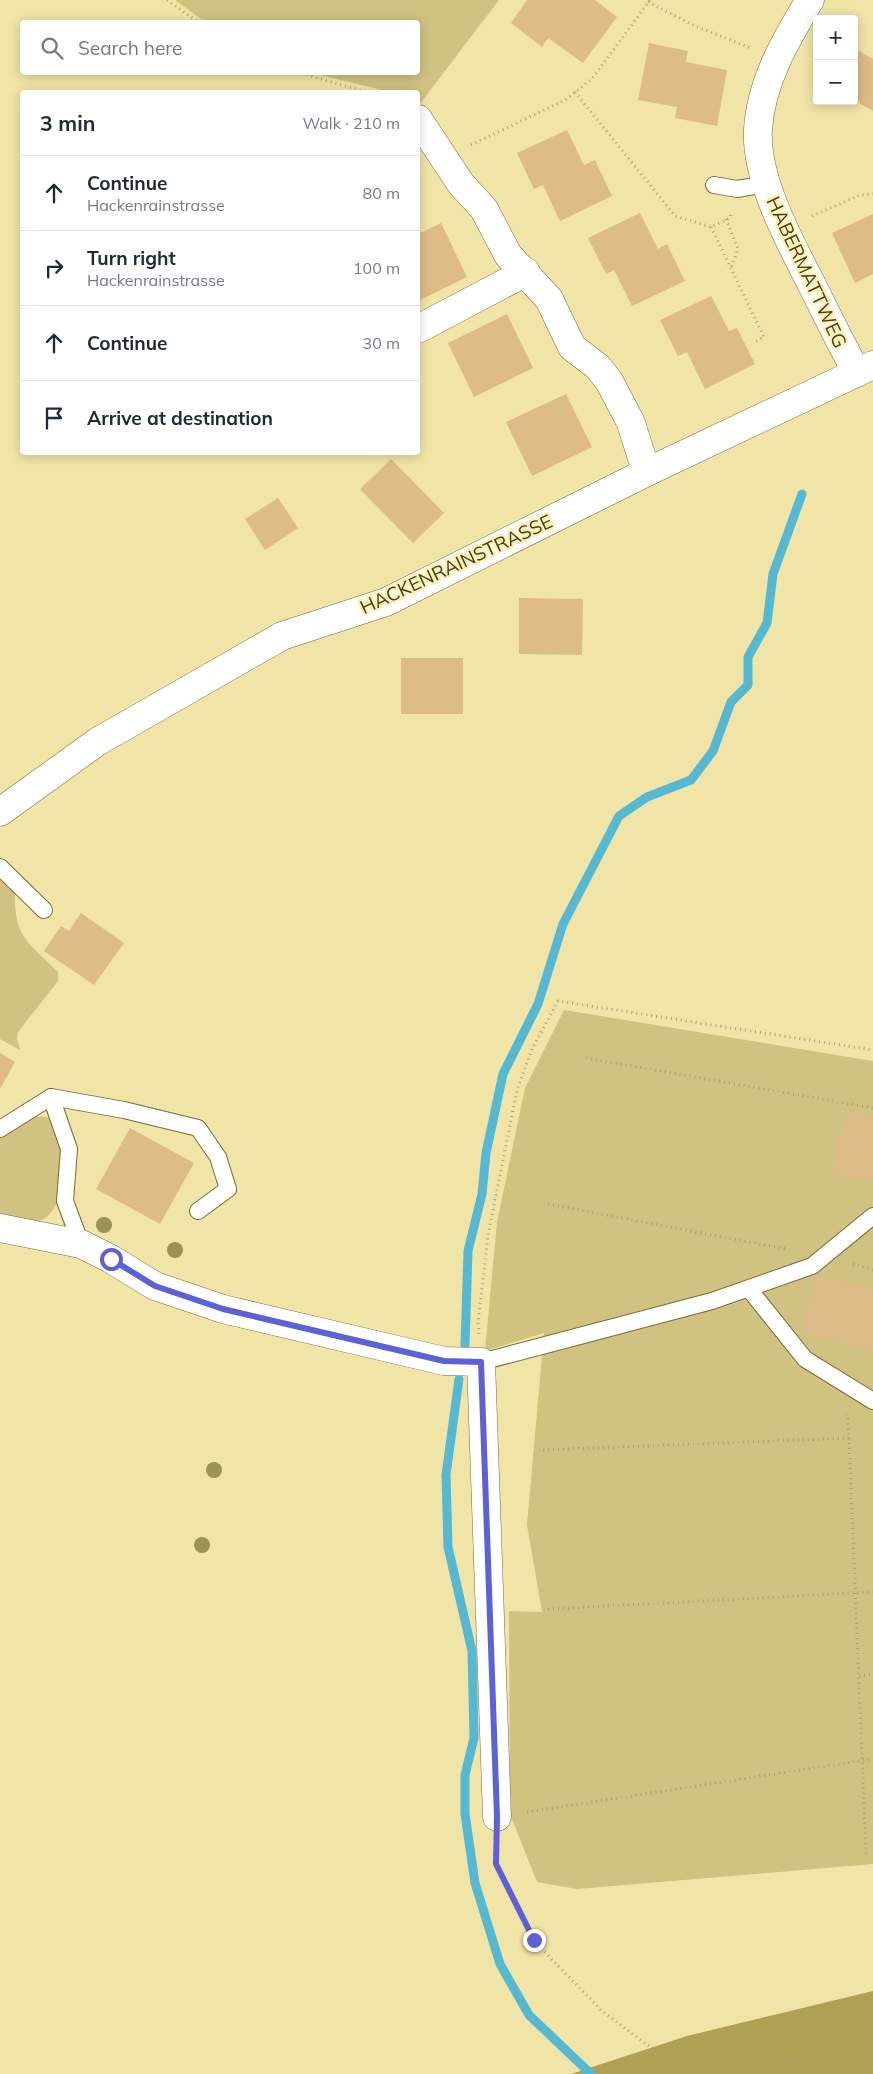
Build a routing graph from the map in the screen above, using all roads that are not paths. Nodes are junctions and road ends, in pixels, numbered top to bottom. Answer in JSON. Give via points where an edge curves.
{"nodes":[{"id":1,"x":810,"y":0,"type":"edge"},
{"id":2,"x":420,"y":123,"type":"edge"},
{"id":3,"x":767,"y":184,"type":"junction"},
{"id":4,"x":714,"y":185,"type":"dead end"},
{"id":5,"x":526,"y":272,"type":"junction"},
{"id":6,"x":420,"y":328,"type":"edge"},
{"id":7,"x":865,"y":369,"type":"edge"},
{"id":8,"x":649,"y":471,"type":"junction"},
{"id":9,"x":0,"y":812,"type":"edge"},
{"id":10,"x":0,"y":867,"type":"edge"},
{"id":11,"x":44,"y":910,"type":"dead end"},
{"id":12,"x":51,"y":1097,"type":"junction"},
{"id":13,"x":0,"y":1129,"type":"edge"},
{"id":14,"x":198,"y":1211,"type":"dead end"},
{"id":15,"x":873,"y":1216,"type":"edge"},
{"id":16,"x":0,"y":1228,"type":"edge"},
{"id":17,"x":81,"y":1244,"type":"junction"},
{"id":18,"x":749,"y":1289,"type":"junction"},
{"id":19,"x":481,"y":1362,"type":"junction"},
{"id":20,"x":873,"y":1401,"type":"edge"},
{"id":21,"x":509,"y":1815,"type":"road end"}],
"edges":[{"from":1,"to":3,"type":"street","name":"HABERMATTWEG","via":[[787,37],[770,76],[758,129],[762,169]]},
{"from":2,"to":5,"type":"street","via":[[461,184],[484,209],[508,256]]},
{"from":3,"to":4,"type":"lane","via":[[734,188]]},
{"from":3,"to":7,"type":"street","name":"HABERMATTWEG","via":[[784,229]]},
{"from":5,"to":6,"type":"street"},
{"from":5,"to":8,"type":"street","via":[[549,299],[572,347],[609,380],[631,423]]},
{"from":7,"to":8,"type":"street","name":"HACKENRAINSTRASSE"},
{"from":8,"to":9,"type":"street","name":"HACKENRAINSTRASSE","via":[[386,602],[282,636],[97,742]]},
{"from":10,"to":11,"type":"lane"},
{"from":12,"to":13,"type":"lane"},
{"from":12,"to":14,"type":"lane","via":[[198,1128],[218,1157],[228,1188]]},
{"from":12,"to":17,"type":"lane","via":[[69,1149],[66,1201]]},
{"from":15,"to":18,"type":"lane","via":[[812,1266]]},
{"from":16,"to":17,"type":"street"},
{"from":17,"to":19,"type":"street","via":[[155,1286],[223,1309],[444,1361]]},
{"from":18,"to":19,"type":"lane"},
{"from":18,"to":20,"type":"lane","via":[[806,1359]]},
{"from":19,"to":21,"type":"street"}]}
